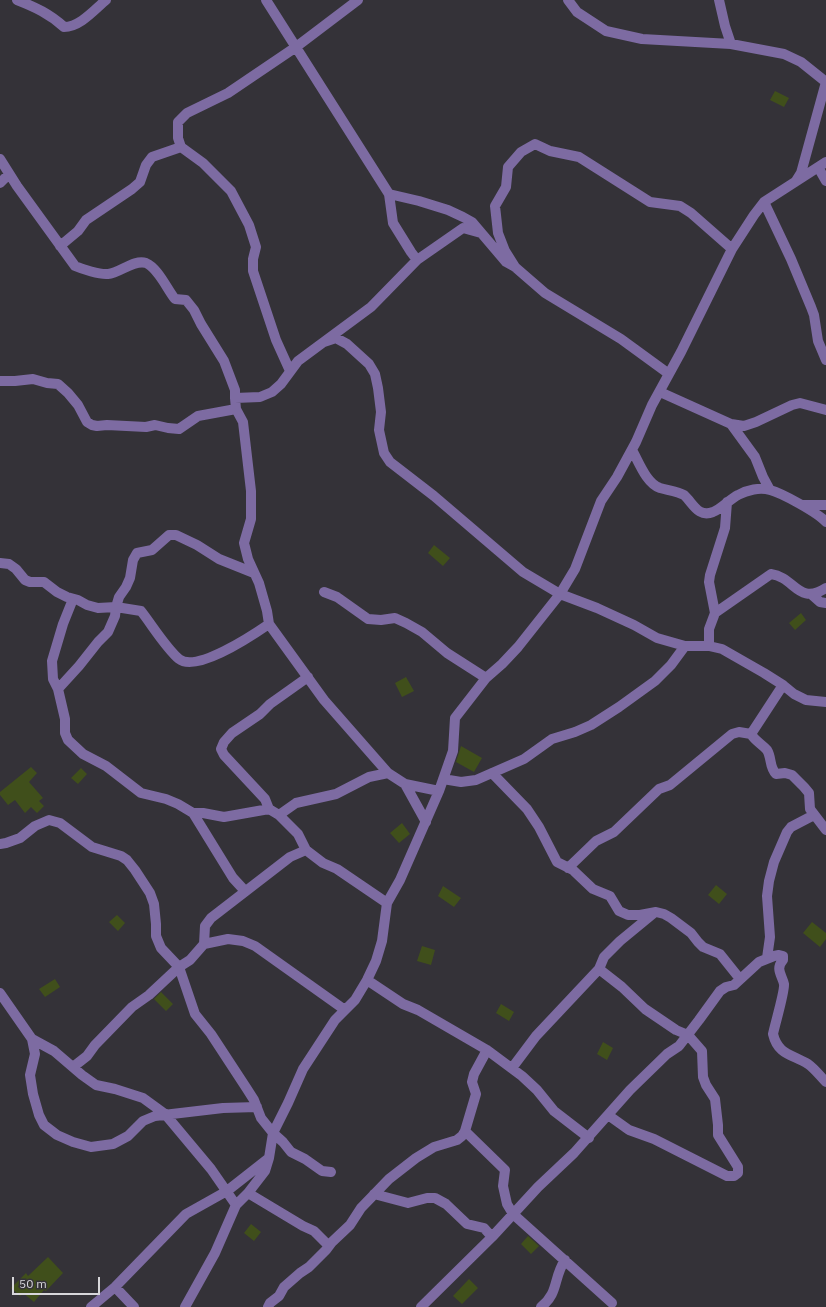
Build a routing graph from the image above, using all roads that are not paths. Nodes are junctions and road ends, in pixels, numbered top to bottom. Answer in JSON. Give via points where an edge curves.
{"nodes":[{"id":1,"x":17,"y":0,"type":"edge"},
{"id":2,"x":106,"y":0,"type":"edge"},
{"id":3,"x":266,"y":0,"type":"edge"},
{"id":4,"x":358,"y":0,"type":"edge"},
{"id":5,"x":568,"y":0,"type":"edge"},
{"id":6,"x":719,"y":0,"type":"edge"},
{"id":7,"x":731,"y":44,"type":"junction"},
{"id":8,"x":296,"y":47,"type":"junction"},
{"id":9,"x":826,"y":82,"type":"edge"},
{"id":10,"x":181,"y":147,"type":"junction"},
{"id":11,"x":0,"y":160,"type":"edge"},
{"id":12,"x":822,"y":165,"type":"edge"},
{"id":13,"x":9,"y":174,"type":"junction"},
{"id":14,"x":796,"y":181,"type":"junction"},
{"id":15,"x":826,"y":181,"type":"edge"},
{"id":16,"x":0,"y":183,"type":"edge"},
{"id":17,"x":389,"y":194,"type":"junction"},
{"id":18,"x":764,"y":202,"type":"junction"},
{"id":19,"x":481,"y":233,"type":"junction"},
{"id":20,"x":60,"y":246,"type":"junction"},
{"id":21,"x":732,"y":249,"type":"junction"},
{"id":22,"x":417,"y":260,"type":"junction"},
{"id":23,"x":515,"y":267,"type":"junction"},
{"id":24,"x":324,"y":342,"type":"junction"},
{"id":25,"x":826,"y":360,"type":"edge"},
{"id":26,"x":290,"y":371,"type":"junction"},
{"id":27,"x":669,"y":374,"type":"junction"},
{"id":28,"x":0,"y":381,"type":"edge"},
{"id":29,"x":660,"y":392,"type":"junction"},
{"id":30,"x":235,"y":398,"type":"junction"},
{"id":31,"x":236,"y":409,"type":"junction"},
{"id":32,"x":826,"y":410,"type":"edge"},
{"id":33,"x":731,"y":424,"type":"junction"},
{"id":34,"x":632,"y":450,"type":"junction"},
{"id":35,"x":770,"y":490,"type":"junction"},
{"id":36,"x":727,"y":502,"type":"junction"},
{"id":37,"x":802,"y":505,"type":"junction"},
{"id":38,"x":826,"y":505,"type":"edge"},
{"id":39,"x":826,"y":522,"type":"edge"},
{"id":40,"x":0,"y":563,"type":"edge"},
{"id":41,"x":254,"y":573,"type":"junction"},
{"id":42,"x":826,"y":588,"type":"edge"},
{"id":43,"x":324,"y":592,"type":"dead end"},
{"id":44,"x":560,"y":594,"type":"junction"},
{"id":45,"x":811,"y":594,"type":"junction"},
{"id":46,"x":73,"y":599,"type":"junction"},
{"id":47,"x":826,"y":602,"type":"edge"},
{"id":48,"x":116,"y":606,"type":"junction"},
{"id":49,"x":715,"y":614,"type":"junction"},
{"id":50,"x":269,"y":624,"type":"junction"},
{"id":51,"x":685,"y":646,"type":"junction"},
{"id":52,"x":709,"y":646,"type":"junction"},
{"id":53,"x":308,"y":677,"type":"junction"},
{"id":54,"x":486,"y":678,"type":"junction"},
{"id":55,"x":783,"y":685,"type":"junction"},
{"id":56,"x":58,"y":689,"type":"junction"},
{"id":57,"x":826,"y":702,"type":"edge"},
{"id":58,"x":751,"y":734,"type":"junction"},
{"id":59,"x":388,"y":773,"type":"junction"},
{"id":60,"x":492,"y":773,"type":"junction"},
{"id":61,"x":443,"y":780,"type":"junction"},
{"id":62,"x":405,"y":784,"type":"junction"},
{"id":63,"x":439,"y":791,"type":"junction"},
{"id":64,"x":268,"y":809,"type":"junction"},
{"id":65,"x":193,"y":813,"type":"junction"},
{"id":66,"x":279,"y":815,"type":"junction"},
{"id":67,"x":814,"y":816,"type":"junction"},
{"id":68,"x":426,"y":822,"type":"junction"},
{"id":69,"x":826,"y":830,"type":"edge"},
{"id":70,"x":2,"y":841,"type":"edge"},
{"id":71,"x":306,"y":850,"type":"junction"},
{"id":72,"x":568,"y":868,"type":"junction"},
{"id":73,"x":245,"y":891,"type":"junction"},
{"id":74,"x":387,"y":903,"type":"junction"},
{"id":75,"x":656,"y":912,"type":"junction"},
{"id":76,"x":204,"y":944,"type":"junction"},
{"id":77,"x":767,"y":958,"type":"junction"},
{"id":78,"x":179,"y":967,"type":"junction"},
{"id":79,"x":599,"y":969,"type":"junction"},
{"id":80,"x":740,"y":979,"type":"junction"},
{"id":81,"x":367,"y":980,"type":"junction"},
{"id":82,"x":0,"y":993,"type":"edge"},
{"id":83,"x":345,"y":1010,"type":"junction"},
{"id":84,"x":688,"y":1036,"type":"junction"},
{"id":85,"x":32,"y":1039,"type":"junction"},
{"id":86,"x":488,"y":1050,"type":"junction"},
{"id":87,"x":73,"y":1067,"type":"junction"},
{"id":88,"x":512,"y":1068,"type":"junction"},
{"id":89,"x":826,"y":1082,"type":"edge"},
{"id":90,"x":257,"y":1108,"type":"junction"},
{"id":91,"x":165,"y":1114,"type":"junction"},
{"id":92,"x":608,"y":1116,"type":"junction"},
{"id":93,"x":465,"y":1131,"type":"junction"},
{"id":94,"x":273,"y":1133,"type":"junction"},
{"id":95,"x":589,"y":1138,"type":"junction"},
{"id":96,"x":269,"y":1158,"type":"junction"},
{"id":97,"x":331,"y":1172,"type":"dead end"},
{"id":98,"x":227,"y":1191,"type":"junction"},
{"id":99,"x":248,"y":1193,"type":"junction"},
{"id":100,"x":374,"y":1194,"type":"junction"},
{"id":101,"x":236,"y":1205,"type":"junction"},
{"id":102,"x":513,"y":1214,"type":"junction"},
{"id":103,"x":492,"y":1237,"type":"junction"},
{"id":104,"x":329,"y":1246,"type":"junction"},
{"id":105,"x":565,"y":1260,"type":"junction"},
{"id":106,"x":115,"y":1287,"type":"junction"},
{"id":107,"x":612,"y":1303,"type":"dead end"},
{"id":108,"x":93,"y":1305,"type":"edge"},
{"id":109,"x":106,"y":1307,"type":"edge"},
{"id":110,"x":134,"y":1307,"type":"edge"},
{"id":111,"x":185,"y":1307,"type":"edge"},
{"id":112,"x":268,"y":1307,"type":"edge"},
{"id":113,"x":421,"y":1307,"type":"edge"},
{"id":114,"x":541,"y":1307,"type":"edge"}],
"edges":[{"from":1,"to":2,"type":"street","via":[[42,11],[64,27],[71,27]]},
{"from":3,"to":8,"type":"street"},
{"from":4,"to":8,"type":"street"},
{"from":5,"to":7,"type":"street","via":[[577,12],[606,31],[642,39]]},
{"from":6,"to":7,"type":"street"},
{"from":7,"to":9,"type":"street","via":[[784,54],[801,62]]},
{"from":8,"to":10,"type":"street","via":[[228,93],[187,112],[178,122]]},
{"from":8,"to":17,"type":"street"},
{"from":9,"to":14,"type":"street","via":[[801,173]]},
{"from":10,"to":20,"type":"street","via":[[152,157],[140,182],[86,220],[78,231]]},
{"from":10,"to":26,"type":"street","via":[[203,163],[231,191],[250,225],[256,247],[253,271],[276,340]]},
{"from":11,"to":13,"type":"street"},
{"from":12,"to":14,"type":"street"},
{"from":12,"to":15,"type":"street"},
{"from":13,"to":16,"type":"street"},
{"from":13,"to":20,"type":"street"},
{"from":14,"to":18,"type":"street"},
{"from":17,"to":19,"type":"street","via":[[448,210],[472,222]]},
{"from":17,"to":22,"type":"street","via":[[393,223]]},
{"from":18,"to":21,"type":"street"},
{"from":18,"to":25,"type":"street","via":[[811,307],[818,341]]},
{"from":19,"to":22,"type":"street","via":[[463,228]]},
{"from":19,"to":23,"type":"street","via":[[506,262]]},
{"from":20,"to":30,"type":"street","via":[[74,266],[106,275],[138,263],[146,263],[175,299],[186,300],[194,310],[224,361],[235,390]]},
{"from":21,"to":23,"type":"street","via":[[692,213],[680,206],[650,202],[580,157],[550,151],[535,144],[521,152],[508,166],[506,186],[494,206],[498,233]]},
{"from":21,"to":27,"type":"street"},
{"from":22,"to":24,"type":"street","via":[[371,307]]},
{"from":23,"to":27,"type":"street","via":[[545,293],[621,339]]},
{"from":24,"to":26,"type":"street","via":[[298,360]]},
{"from":24,"to":44,"type":"street","via":[[336,338],[347,344],[369,364],[375,374],[381,412],[379,430],[384,453],[390,462],[523,572]]},
{"from":26,"to":30,"type":"street","via":[[272,392],[260,397]]},
{"from":27,"to":29,"type":"street"},
{"from":28,"to":31,"type":"street","via":[[33,379],[58,384],[78,405],[87,422],[97,426],[155,425],[179,429],[198,416]]},
{"from":29,"to":33,"type":"street"},
{"from":29,"to":34,"type":"street"},
{"from":30,"to":31,"type":"street"},
{"from":31,"to":41,"type":"street","via":[[243,422],[251,491],[251,519],[244,543]]},
{"from":32,"to":33,"type":"street","via":[[800,402],[744,426]]},
{"from":33,"to":35,"type":"street","via":[[755,457]]},
{"from":34,"to":36,"type":"street","via":[[645,474],[656,486],[682,494],[696,510],[703,513],[713,512]]},
{"from":34,"to":44,"type":"street","via":[[602,501],[575,569]]},
{"from":35,"to":36,"type":"street","via":[[752,489]]},
{"from":35,"to":37,"type":"street"},
{"from":36,"to":49,"type":"street","via":[[723,536],[709,582]]},
{"from":37,"to":38,"type":"street"},
{"from":37,"to":39,"type":"street"},
{"from":40,"to":46,"type":"street","via":[[9,564],[25,580],[44,582],[57,592]]},
{"from":41,"to":48,"type":"street","via":[[219,560],[184,538],[170,535],[152,550],[134,556],[128,584]]},
{"from":41,"to":50,"type":"street"},
{"from":42,"to":45,"type":"street","via":[[817,594]]},
{"from":43,"to":54,"type":"street","via":[[337,597],[368,619],[395,618],[406,623],[422,632],[447,654]]},
{"from":44,"to":51,"type":"street","via":[[597,608],[657,638]]},
{"from":44,"to":54,"type":"street","via":[[518,648]]},
{"from":45,"to":47,"type":"street","via":[[820,602]]},
{"from":45,"to":49,"type":"street","via":[[799,591],[778,575],[771,574]]},
{"from":46,"to":48,"type":"street","via":[[98,608]]},
{"from":46,"to":56,"type":"street","via":[[52,661],[53,679]]},
{"from":48,"to":50,"type":"street","via":[[141,611],[171,650],[186,663],[210,658]]},
{"from":48,"to":56,"type":"street","via":[[108,632]]},
{"from":49,"to":52,"type":"street","via":[[709,630]]},
{"from":50,"to":53,"type":"street"},
{"from":51,"to":52,"type":"street"},
{"from":51,"to":60,"type":"street","via":[[655,681],[619,707],[587,727],[552,739],[524,759]]},
{"from":52,"to":55,"type":"street","via":[[722,649],[741,659]]},
{"from":53,"to":59,"type":"street","via":[[324,700]]},
{"from":53,"to":64,"type":"street","via":[[232,733],[221,749],[228,760],[265,799]]},
{"from":54,"to":61,"type":"street","via":[[455,718],[453,751]]},
{"from":55,"to":57,"type":"street","via":[[806,700]]},
{"from":55,"to":58,"type":"street"},
{"from":56,"to":65,"type":"street","via":[[65,719],[65,733],[73,746],[106,766],[141,794],[166,799]]},
{"from":58,"to":67,"type":"street","via":[[753,739],[767,750],[772,770],[776,774],[792,775],[804,787]]},
{"from":58,"to":72,"type":"street","via":[[732,734],[670,785],[659,789],[614,832],[596,841]]},
{"from":59,"to":62,"type":"street"},
{"from":59,"to":66,"type":"street","via":[[369,777],[336,794],[296,803]]},
{"from":60,"to":61,"type":"street","via":[[476,780]]},
{"from":60,"to":72,"type":"street","via":[[527,809],[539,826],[557,862]]},
{"from":61,"to":63,"type":"street"},
{"from":62,"to":63,"type":"street"},
{"from":62,"to":68,"type":"street"},
{"from":63,"to":68,"type":"street"},
{"from":64,"to":65,"type":"street","via":[[224,817]]},
{"from":64,"to":66,"type":"street"},
{"from":65,"to":73,"type":"street","via":[[232,878]]},
{"from":66,"to":71,"type":"street","via":[[298,834]]},
{"from":67,"to":69,"type":"street"},
{"from":67,"to":77,"type":"street","via":[[791,827],[774,862],[767,896],[770,937]]},
{"from":68,"to":74,"type":"street"},
{"from":70,"to":78,"type":"street","via":[[20,838],[35,826],[49,820],[60,823],[92,847],[127,860],[150,893],[154,904],[156,936],[161,948]]},
{"from":71,"to":73,"type":"street","via":[[290,857]]},
{"from":71,"to":74,"type":"street"},
{"from":72,"to":75,"type":"street","via":[[593,888],[610,896],[619,911],[628,915]]},
{"from":73,"to":76,"type":"street","via":[[210,918],[205,926]]},
{"from":74,"to":81,"type":"street","via":[[382,941]]},
{"from":75,"to":79,"type":"street","via":[[604,956]]},
{"from":75,"to":80,"type":"street","via":[[671,918],[691,933],[703,947],[720,954]]},
{"from":76,"to":78,"type":"street","via":[[190,960]]},
{"from":76,"to":83,"type":"street","via":[[228,939],[255,946]]},
{"from":77,"to":80,"type":"street"},
{"from":77,"to":89,"type":"street","via":[[783,956],[779,970],[784,992],[773,1034],[775,1040],[778,1046],[807,1064]]},
{"from":78,"to":87,"type":"street","via":[[132,1007],[87,1056]]},
{"from":78,"to":90,"type":"street","via":[[195,1014],[244,1083]]},
{"from":79,"to":84,"type":"street","via":[[645,1009]]},
{"from":79,"to":88,"type":"street","via":[[536,1036]]},
{"from":80,"to":84,"type":"street","via":[[734,985],[720,991]]},
{"from":81,"to":83,"type":"street","via":[[355,1000]]},
{"from":81,"to":86,"type":"street","via":[[403,1004]]},
{"from":82,"to":85,"type":"street"},
{"from":83,"to":94,"type":"street","via":[[335,1020],[303,1069]]},
{"from":84,"to":92,"type":"street","via":[[630,1090]]},
{"from":84,"to":92,"type":"street","via":[[702,1051],[703,1077],[715,1099],[718,1135],[738,1167],[738,1173],[727,1176],[654,1139],[629,1130]]},
{"from":85,"to":87,"type":"street","via":[[54,1051]]},
{"from":85,"to":91,"type":"street","via":[[35,1054],[30,1075],[33,1094],[44,1125],[57,1135],[91,1147],[113,1144],[128,1136],[143,1122]]},
{"from":86,"to":88,"type":"street"},
{"from":86,"to":93,"type":"street","via":[[474,1074],[472,1082],[476,1094]]},
{"from":87,"to":91,"type":"street","via":[[96,1085],[143,1098]]},
{"from":88,"to":95,"type":"street","via":[[537,1090],[554,1111]]},
{"from":90,"to":91,"type":"street","via":[[223,1108]]},
{"from":90,"to":94,"type":"street"},
{"from":91,"to":98,"type":"street"},
{"from":92,"to":95,"type":"street"},
{"from":93,"to":100,"type":"street","via":[[457,1140],[434,1147],[416,1158]]},
{"from":93,"to":102,"type":"street","via":[[505,1170],[503,1186],[507,1204]]},
{"from":94,"to":96,"type":"street"},
{"from":94,"to":97,"type":"street","via":[[292,1152],[322,1171]]},
{"from":95,"to":102,"type":"street"},
{"from":96,"to":98,"type":"street"},
{"from":96,"to":99,"type":"street","via":[[265,1171]]},
{"from":98,"to":101,"type":"street"},
{"from":98,"to":106,"type":"street","via":[[186,1214]]},
{"from":99,"to":101,"type":"street"},
{"from":99,"to":104,"type":"street","via":[[314,1231]]},
{"from":100,"to":103,"type":"street","via":[[408,1202],[435,1198],[446,1204],[467,1224],[484,1228]]},
{"from":100,"to":104,"type":"street","via":[[350,1225]]},
{"from":101,"to":111,"type":"street","via":[[215,1252]]},
{"from":102,"to":103,"type":"street"},
{"from":102,"to":105,"type":"street"},
{"from":103,"to":113,"type":"street"},
{"from":104,"to":112,"type":"street","via":[[309,1267],[284,1287]]},
{"from":105,"to":107,"type":"street"},
{"from":105,"to":114,"type":"street","via":[[559,1269],[551,1297]]},
{"from":106,"to":108,"type":"street"},
{"from":106,"to":110,"type":"street"},
{"from":108,"to":109,"type":"street"}]}
